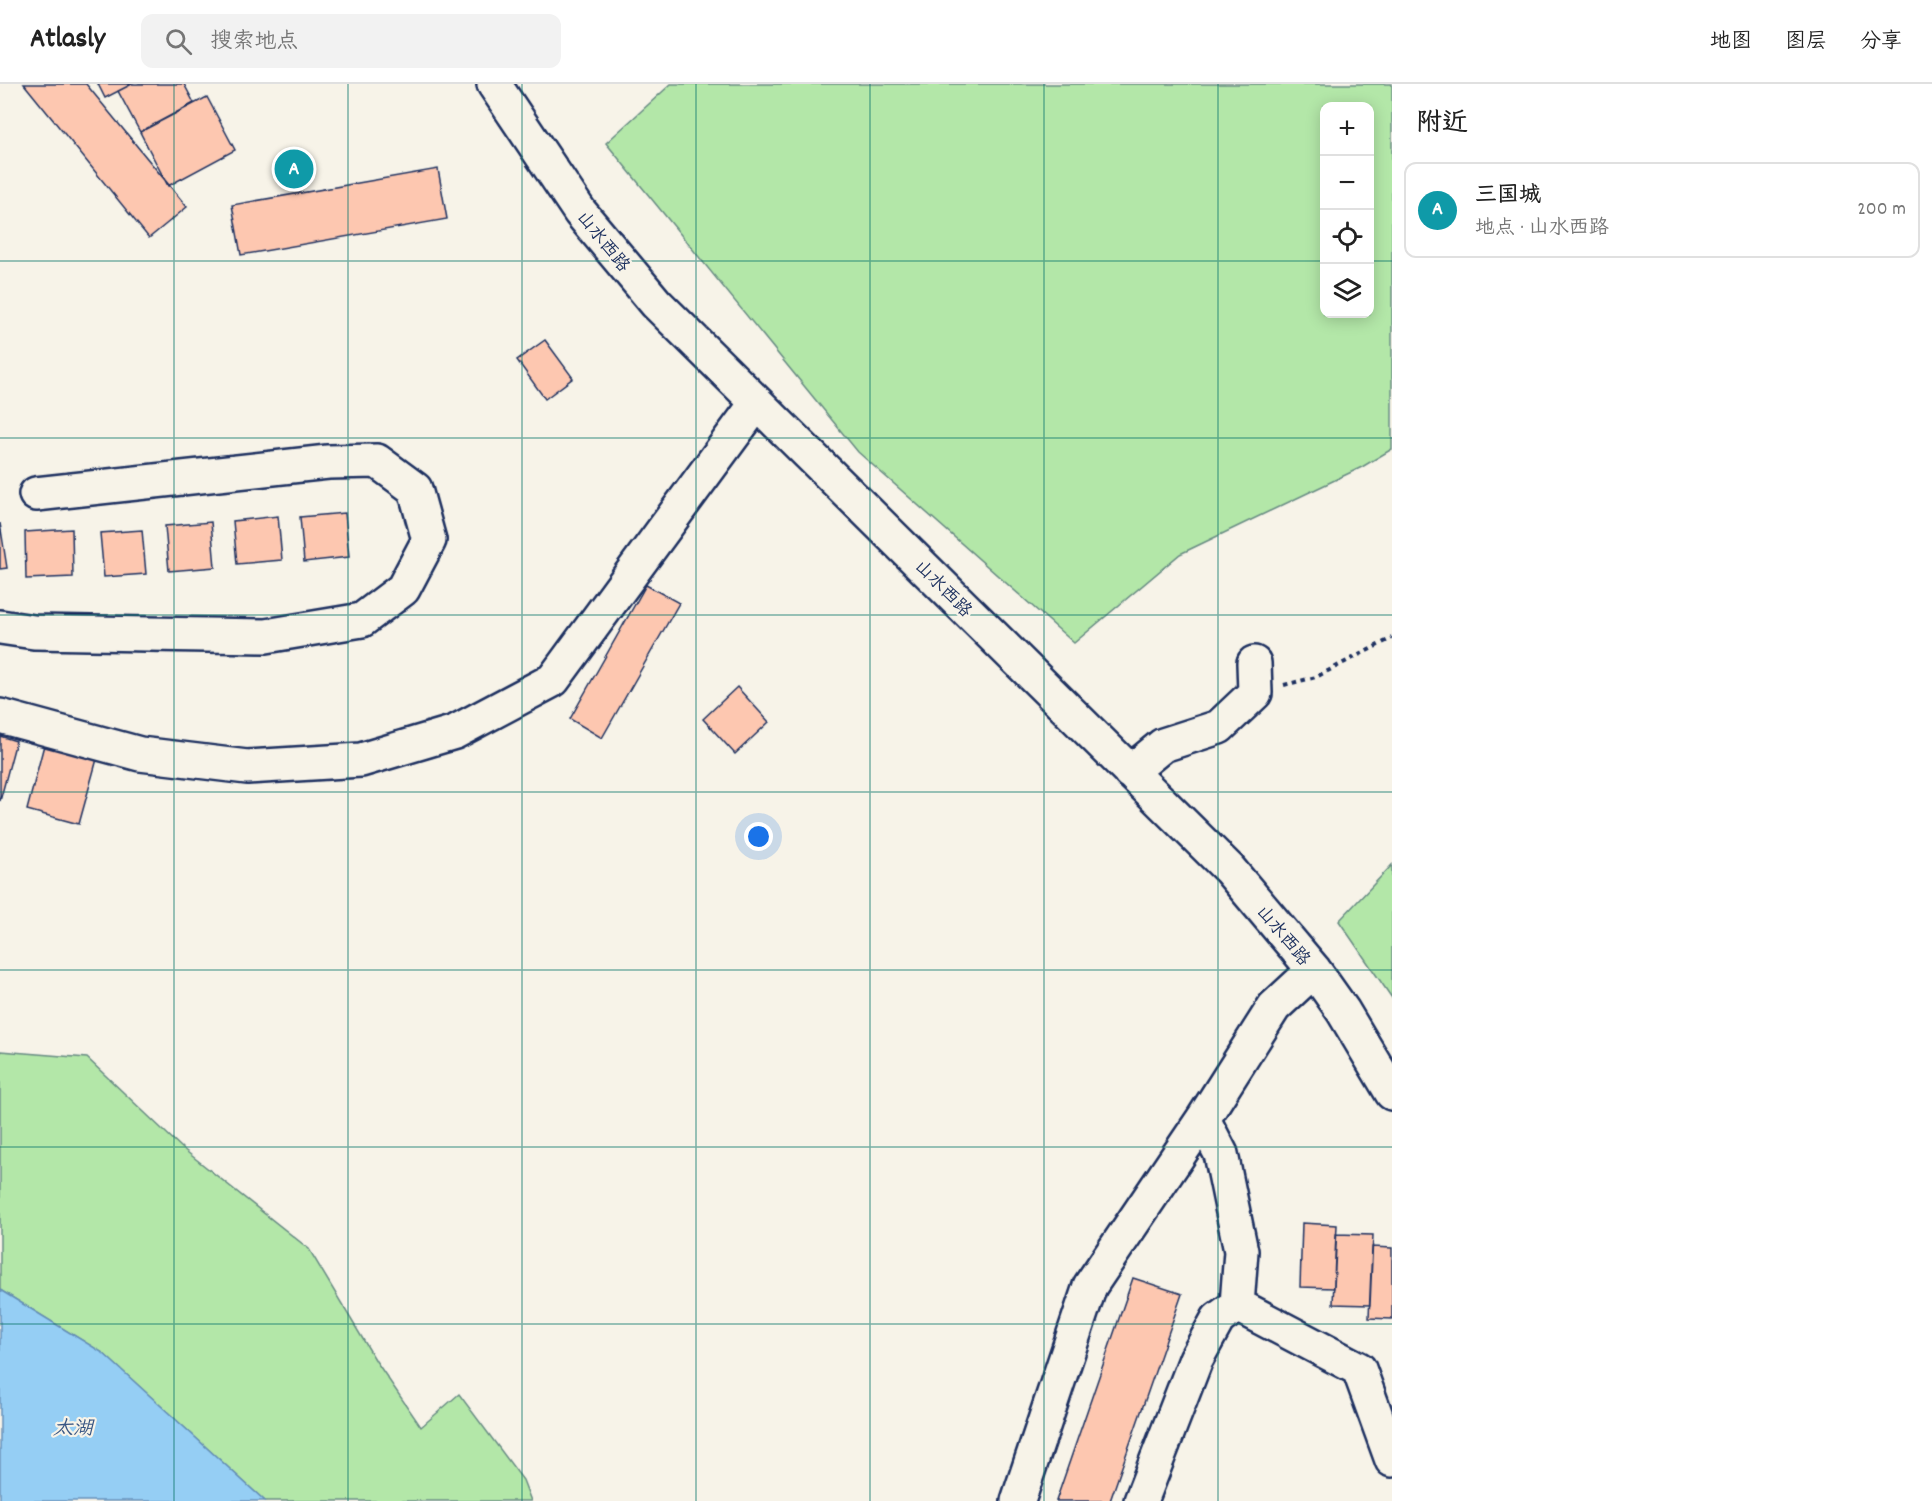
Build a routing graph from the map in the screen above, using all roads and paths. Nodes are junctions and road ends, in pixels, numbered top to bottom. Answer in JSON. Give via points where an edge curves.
{"nodes":[{"id":1,"x":494,"y":84,"type":"edge"},
{"id":2,"x":756,"y":404,"type":"junction"},
{"id":3,"x":36,"y":494,"type":"dead end"},
{"id":4,"x":0,"y":627,"type":"edge"},
{"id":5,"x":1392,"y":638,"type":"edge"},
{"id":6,"x":1255,"y":678,"type":"joint"},
{"id":7,"x":0,"y":716,"type":"edge"},
{"id":8,"x":1130,"y":772,"type":"junction"},
{"id":9,"x":1314,"y":970,"type":"junction"},
{"id":10,"x":1392,"y":1093,"type":"edge"},
{"id":11,"x":1203,"y":1119,"type":"junction"},
{"id":12,"x":1237,"y":1305,"type":"junction"},
{"id":13,"x":1392,"y":1460,"type":"edge"},
{"id":14,"x":1018,"y":1501,"type":"edge"},
{"id":15,"x":1141,"y":1501,"type":"edge"}],
"edges":[{"from":1,"to":2,"type":"street","name":"山水西路","via":[[580,212],[656,303]]},
{"from":2,"to":7,"type":"street","via":[[553,680],[455,732],[360,760],[247,767],[140,754]]},
{"from":2,"to":8,"type":"street","name":"山水西路"},
{"from":3,"to":4,"type":"street","via":[[328,462],[377,461],[415,489],[429,540],[403,589],[362,620],[266,636],[34,632]]},
{"from":5,"to":6,"type":"path","via":[[1316,677]]},
{"from":6,"to":8,"type":"street","via":[[1220,727],[1163,745]]},
{"from":8,"to":9,"type":"street","name":"山水西路","via":[[1229,869]]},
{"from":9,"to":10,"type":"street","name":"山水西路"},
{"from":9,"to":11,"type":"street","via":[[1274,1007]]},
{"from":11,"to":12,"type":"street","via":[[1221,1154],[1241,1251]]},
{"from":11,"to":14,"type":"street","via":[[1090,1286]]},
{"from":12,"to":13,"type":"street","via":[[1359,1368]]},
{"from":12,"to":15,"type":"street","via":[[1218,1319],[1196,1359]]}]}
